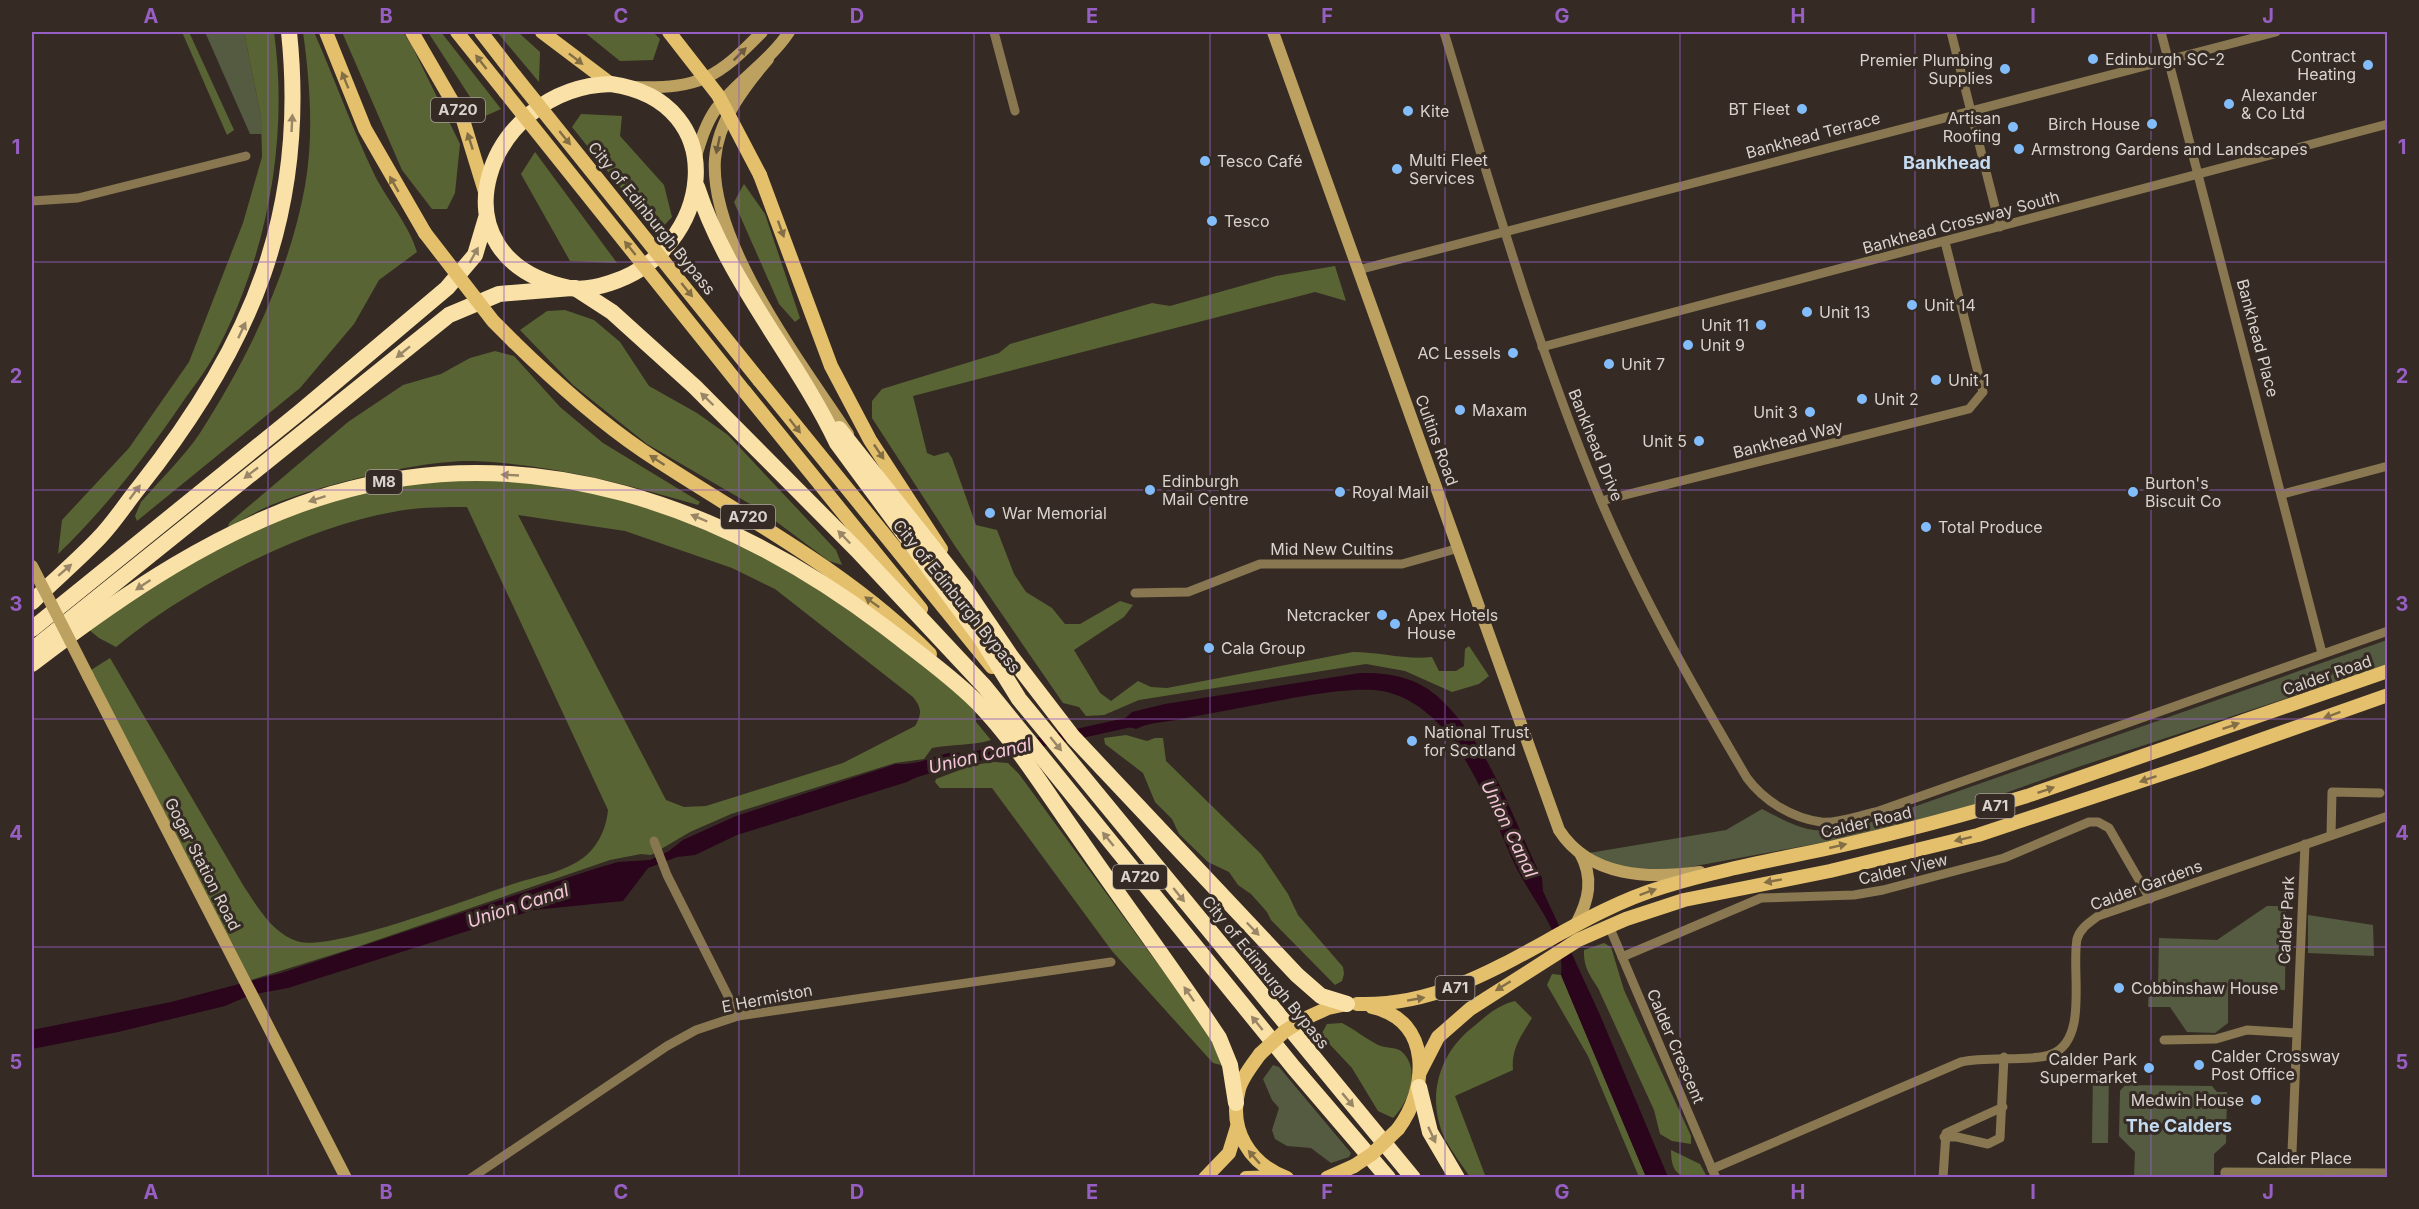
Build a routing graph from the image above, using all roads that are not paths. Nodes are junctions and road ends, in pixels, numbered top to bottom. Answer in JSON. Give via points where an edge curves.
{"nodes":[{"id":1,"x":289,"y":32,"type":"edge"},
{"id":2,"x":326,"y":32,"type":"edge"},
{"id":3,"x":412,"y":32,"type":"edge"},
{"id":4,"x":457,"y":32,"type":"edge"},
{"id":5,"x":481,"y":32,"type":"edge"},
{"id":6,"x":542,"y":32,"type":"edge"},
{"id":7,"x":669,"y":32,"type":"edge"},
{"id":8,"x":762,"y":32,"type":"edge"},
{"id":9,"x":789,"y":32,"type":"edge"},
{"id":10,"x":994,"y":32,"type":"edge"},
{"id":11,"x":1273,"y":32,"type":"edge"},
{"id":12,"x":1444,"y":32,"type":"edge"},
{"id":13,"x":1951,"y":32,"type":"edge"},
{"id":14,"x":2161,"y":32,"type":"edge"},
{"id":15,"x":2276,"y":32,"type":"edge"},
{"id":16,"x":768,"y":59,"type":"junction"},
{"id":17,"x":2168,"y":60,"type":"junction"},
{"id":18,"x":619,"y":85,"type":"junction"},
{"id":19,"x":1972,"y":109,"type":"junction"},
{"id":20,"x":1015,"y":111,"type":"dead end"},
{"id":21,"x":2388,"y":124,"type":"edge"},
{"id":22,"x":246,"y":156,"type":"dead end"},
{"id":23,"x":696,"y":156,"type":"junction"},
{"id":24,"x":2200,"y":176,"type":"junction"},
{"id":25,"x":697,"y":188,"type":"junction"},
{"id":26,"x":486,"y":197,"type":"junction"},
{"id":27,"x":32,"y":201,"type":"edge"},
{"id":28,"x":486,"y":214,"type":"junction"},
{"id":29,"x":2000,"y":227,"type":"junction"},
{"id":30,"x":1504,"y":231,"type":"junction"},
{"id":31,"x":1945,"y":242,"type":"junction"},
{"id":32,"x":1358,"y":270,"type":"junction"},
{"id":33,"x":573,"y":288,"type":"junction"},
{"id":34,"x":1542,"y":347,"type":"junction"},
{"id":35,"x":820,"y":406,"type":"junction"},
{"id":36,"x":866,"y":462,"type":"junction"},
{"id":37,"x":2388,"y":466,"type":"edge"},
{"id":38,"x":2283,"y":494,"type":"junction"},
{"id":39,"x":1601,"y":501,"type":"junction"},
{"id":40,"x":1459,"y":548,"type":"junction"},
{"id":41,"x":32,"y":566,"type":"edge"},
{"id":42,"x":964,"y":587,"type":"junction"},
{"id":43,"x":1135,"y":593,"type":"dead end"},
{"id":44,"x":32,"y":602,"type":"edge"},
{"id":45,"x":32,"y":629,"type":"edge"},
{"id":46,"x":2388,"y":631,"type":"edge"},
{"id":47,"x":32,"y":650,"type":"edge"},
{"id":48,"x":2322,"y":653,"type":"junction"},
{"id":49,"x":32,"y":664,"type":"edge"},
{"id":50,"x":2388,"y":671,"type":"edge"},
{"id":51,"x":980,"y":694,"type":"junction"},
{"id":52,"x":2388,"y":695,"type":"edge"},
{"id":53,"x":1019,"y":699,"type":"junction"},
{"id":54,"x":2380,"y":793,"type":"dead end"},
{"id":55,"x":2388,"y":816,"type":"edge"},
{"id":56,"x":1808,"y":818,"type":"joint"},
{"id":57,"x":2331,"y":835,"type":"junction"},
{"id":58,"x":654,"y":841,"type":"dead end"},
{"id":59,"x":2304,"y":844,"type":"junction"},
{"id":60,"x":1581,"y":853,"type":"junction"},
{"id":61,"x":1731,"y":868,"type":"junction"},
{"id":62,"x":2150,"y":899,"type":"junction"},
{"id":63,"x":1573,"y":926,"type":"junction"},
{"id":64,"x":1609,"y":926,"type":"junction"},
{"id":65,"x":1622,"y":957,"type":"junction"},
{"id":66,"x":1111,"y":962,"type":"dead end"},
{"id":67,"x":1352,"y":1004,"type":"junction"},
{"id":68,"x":738,"y":1016,"type":"junction"},
{"id":69,"x":2295,"y":1033,"type":"junction"},
{"id":70,"x":2164,"y":1040,"type":"dead end"},
{"id":71,"x":2004,"y":1057,"type":"junction"},
{"id":72,"x":1419,"y":1080,"type":"junction"},
{"id":73,"x":1236,"y":1103,"type":"junction"},
{"id":74,"x":2003,"y":1107,"type":"junction"},
{"id":75,"x":1237,"y":1122,"type":"junction"},
{"id":76,"x":1944,"y":1137,"type":"junction"},
{"id":77,"x":2292,"y":1152,"type":"dead end"},
{"id":78,"x":1714,"y":1173,"type":"edge"},
{"id":79,"x":2388,"y":1173,"type":"edge"},
{"id":80,"x":345,"y":1178,"type":"edge"},
{"id":81,"x":471,"y":1178,"type":"edge"},
{"id":82,"x":1205,"y":1178,"type":"edge"},
{"id":83,"x":1246,"y":1178,"type":"edge"},
{"id":84,"x":1280,"y":1178,"type":"edge"},
{"id":85,"x":1287,"y":1178,"type":"edge"},
{"id":86,"x":1328,"y":1178,"type":"edge"},
{"id":87,"x":1388,"y":1178,"type":"edge"},
{"id":88,"x":1413,"y":1178,"type":"edge"},
{"id":89,"x":1457,"y":1178,"type":"edge"},
{"id":90,"x":1943,"y":1178,"type":"edge"},
{"id":91,"x":2225,"y":1178,"type":"edge"}],
"edges":[{"from":44,"to":1,"type":"highway","one_way":true,"via":[[99,538],[164,457],[220,373],[249,314],[271,252],[287,182],[293,92]]},
{"from":51,"to":2,"type":"main road","number":"A720","one_way":true,"bridge":true,"via":[[881,609],[797,548],[615,431],[561,388],[514,342],[425,233],[365,129]]},
{"from":26,"to":3,"type":"main road","number":"A720","one_way":true,"via":[[463,120]]},
{"from":51,"to":4,"type":"main road","number":"A720","one_way":true,"bridge":true},
{"from":5,"to":53,"type":"main road","name":"City of Edinburgh Bypass","number":"A720","one_way":true,"bridge":true},
{"from":6,"to":18,"type":"main road","one_way":true},
{"from":7,"to":42,"type":"main road","one_way":true,"bridge":true,"via":[[718,95],[760,175],[813,322],[848,402]]},
{"from":18,"to":8,"type":"street","one_way":true,"via":[[668,86],[709,76],[728,65]]},
{"from":9,"to":16,"type":"street"},
{"from":10,"to":20,"type":"street"},
{"from":11,"to":32,"type":"street","name":"Cultins Road"},
{"from":12,"to":30,"type":"street","name":"Bankhead Drive"},
{"from":13,"to":19,"type":"street"},
{"from":14,"to":17,"type":"street","name":"Bankhead Place"},
{"from":15,"to":17,"type":"street","name":"Bankhead Terrace"},
{"from":16,"to":23,"type":"street","via":[[715,110]]},
{"from":16,"to":36,"type":"street","one_way":true,"via":[[723,126],[715,158],[720,209],[747,273]]},
{"from":17,"to":19,"type":"street","name":"Bankhead Terrace"},
{"from":17,"to":24,"type":"street","name":"Bankhead Place"},
{"from":18,"to":23,"type":"highway","via":[[653,96],[670,108],[688,132]]},
{"from":18,"to":26,"type":"highway","via":[[585,86],[531,111],[507,137],[496,157]]},
{"from":19,"to":29,"type":"street"},
{"from":19,"to":30,"type":"street","name":"Bankhead Terrace"},
{"from":21,"to":24,"type":"street","name":"Bankhead Crossway South"},
{"from":22,"to":27,"type":"street","via":[[78,198]]},
{"from":23,"to":25,"type":"highway"},
{"from":24,"to":29,"type":"street","name":"Bankhead Crossway South"},
{"from":24,"to":38,"type":"street","name":"Bankhead Place"},
{"from":25,"to":33,"type":"highway","via":[[679,229],[654,260],[620,280],[597,287]]},
{"from":25,"to":35,"type":"highway","via":[[730,266]]},
{"from":26,"to":28,"type":"highway"},
{"from":28,"to":33,"type":"highway","via":[[496,244],[516,267]]},
{"from":45,"to":28,"type":"highway","one_way":true,"via":[[447,288],[475,255]]},
{"from":29,"to":31,"type":"street","name":"Bankhead Crossway South"},
{"from":30,"to":32,"type":"street","name":"Bankhead Terrace"},
{"from":30,"to":34,"type":"street","name":"Bankhead Drive"},
{"from":31,"to":34,"type":"street","name":"Bankhead Crossway South"},
{"from":31,"to":39,"type":"street","name":"Bankhead Way","via":[[1983,392],[1969,409]]},
{"from":32,"to":40,"type":"street","name":"Cultins Road"},
{"from":33,"to":47,"type":"highway","one_way":true,"via":[[499,294],[449,315]]},
{"from":51,"to":33,"type":"highway","one_way":true,"via":[[849,543],[702,393],[612,312]]},
{"from":34,"to":39,"type":"street","name":"Bankhead Drive"},
{"from":35,"to":36,"type":"highway"},
{"from":35,"to":53,"type":"highway","via":[[837,443],[983,641]]},
{"from":36,"to":42,"type":"highway"},
{"from":37,"to":38,"type":"street"},
{"from":38,"to":48,"type":"street","name":"Bankhead Place"},
{"from":39,"to":56,"type":"street","name":"Bankhead Drive","via":[[1692,686],[1747,778],[1757,792],[1780,809]]},
{"from":40,"to":43,"type":"street","name":"Mid New Cultins","via":[[1402,564],[1260,564],[1188,592]]},
{"from":40,"to":60,"type":"street","name":"Cultins Road","via":[[1556,822],[1564,837]]},
{"from":41,"to":80,"type":"street","name":"Gogar Station Road","bridge":true},
{"from":42,"to":67,"type":"highway","one_way":true,"via":[[1073,736],[1297,975],[1321,996]]},
{"from":46,"to":48,"type":"street","name":"Calder Road"},
{"from":48,"to":56,"type":"street","name":"Calder Road","via":[[1876,812],[1822,823]]},
{"from":51,"to":49,"type":"highway","number":"M8","one_way":true,"via":[[854,603],[771,552],[694,516],[602,487],[505,475],[398,480],[333,494],[277,513],[151,579]]},
{"from":61,"to":50,"type":"main road","name":"Calder Road","number":"A71","one_way":true,"via":[[1996,806]]},
{"from":73,"to":51,"type":"highway","number":"A720","one_way":true,"via":[[1230,1065],[1219,1038]]},
{"from":87,"to":51,"type":"highway","number":"A720","one_way":true},
{"from":52,"to":64,"type":"main road","number":"A71","one_way":true,"via":[[2029,820],[1876,861],[1684,900]]},
{"from":53,"to":88,"type":"highway","name":"City of Edinburgh Bypass","number":"A720","one_way":true},
{"from":54,"to":57,"type":"street","via":[[2332,792]]},
{"from":55,"to":57,"type":"street","name":"Calder Gardens"},
{"from":57,"to":59,"type":"street","name":"Calder Gardens"},
{"from":58,"to":68,"type":"street"},
{"from":59,"to":62,"type":"street","name":"Calder Gardens"},
{"from":59,"to":69,"type":"street","name":"Calder Park"},
{"from":60,"to":61,"type":"street","name":"Cultins Road","via":[[1603,865],[1642,876]]},
{"from":60,"to":63,"type":"street","name":"Cultins Road","via":[[1587,865],[1589,891]]},
{"from":63,"to":61,"type":"main road","name":"Calder Road","number":"A71","one_way":true,"via":[[1652,891]]},
{"from":62,"to":65,"type":"street","name":"Calder View","via":[[2109,828],[2090,822],[2004,858],[1883,890],[1854,895],[1761,898]]},
{"from":62,"to":71,"type":"street","name":"Calder Gardens","via":[[2098,916],[2084,926],[2078,938],[2077,984],[2068,1042],[2049,1056]]},
{"from":67,"to":63,"type":"main road","name":"Calder Road","number":"A71","one_way":true,"via":[[1391,1003],[1442,993],[1492,972]]},
{"from":64,"to":65,"type":"street","name":"Calder Crescent"},
{"from":64,"to":72,"type":"main road","number":"A71","one_way":true,"via":[[1578,940],[1497,990],[1448,1027],[1432,1046]]},
{"from":65,"to":78,"type":"street","name":"Calder Crescent"},
{"from":66,"to":68,"type":"street","name":"E Hermiston"},
{"from":67,"to":72,"type":"main road","via":[[1382,1009],[1400,1023],[1414,1042]]},
{"from":67,"to":73,"type":"main road","number":"A71","bridge":true,"via":[[1328,1008],[1284,1031],[1260,1054],[1239,1087]]},
{"from":68,"to":81,"type":"street","name":"E Hermiston","via":[[696,1030],[667,1046]]},
{"from":69,"to":70,"type":"street","via":[[2247,1030],[2216,1039]]},
{"from":69,"to":77,"type":"street","name":"Calder Park"},
{"from":71,"to":74,"type":"street"},
{"from":71,"to":78,"type":"street","name":"Calder Gardens","via":[[1961,1062]]},
{"from":72,"to":86,"type":"main road","number":"A71","bridge":true,"via":[[1411,1110],[1398,1130],[1372,1154]]},
{"from":72,"to":89,"type":"highway","one_way":true,"via":[[1430,1132]]},
{"from":73,"to":75,"type":"main road","number":"A71"},
{"from":74,"to":76,"type":"street"},
{"from":74,"to":76,"type":"street","via":[[2002,1135],[1996,1142]]},
{"from":75,"to":82,"type":"main road","number":"A71","via":[[1229,1153]]},
{"from":85,"to":75,"type":"main road","number":"A71","one_way":true,"via":[[1255,1159],[1241,1138]]},
{"from":76,"to":90,"type":"street"},
{"from":79,"to":91,"type":"street","name":"Calder Place","via":[[2225,1172]]},
{"from":83,"to":84,"type":"main road"}]}
